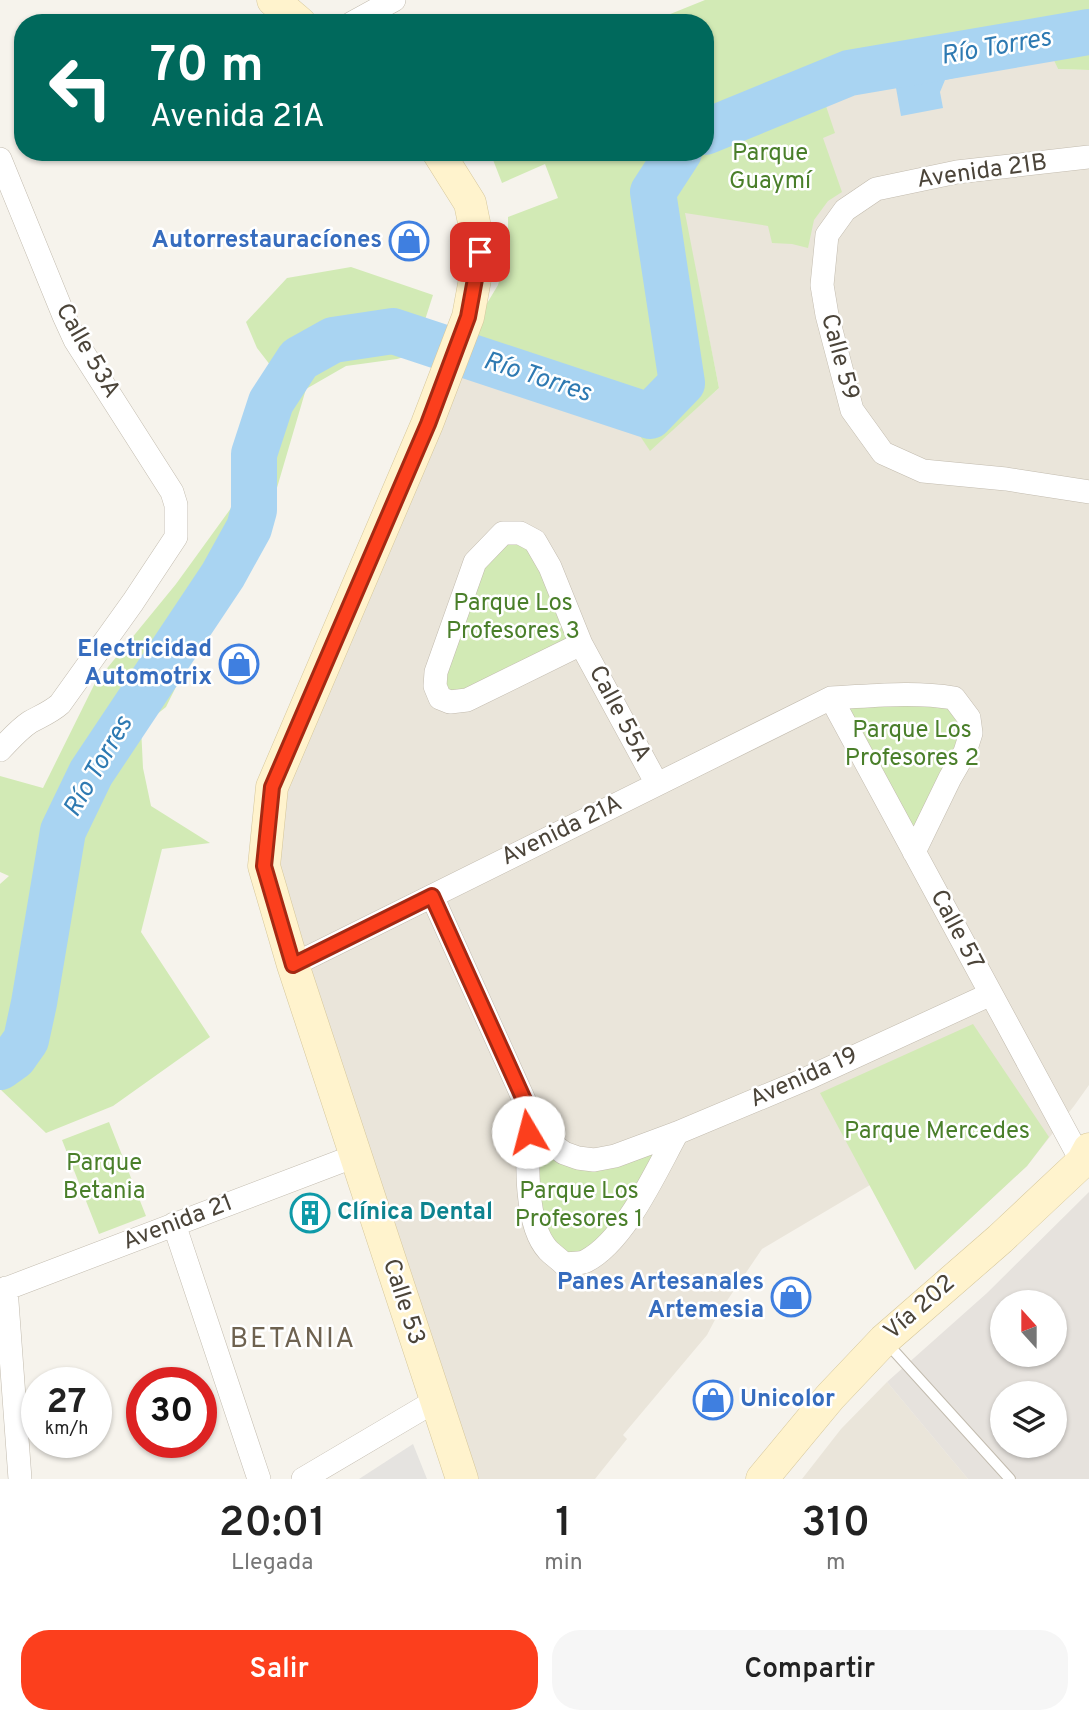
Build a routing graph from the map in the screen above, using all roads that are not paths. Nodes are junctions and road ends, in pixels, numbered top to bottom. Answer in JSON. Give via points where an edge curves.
{"nodes":[{"id":1,"x":273,"y":0,"type":"edge"},
{"id":2,"x":394,"y":0,"type":"edge"},
{"id":3,"x":289,"y":14,"type":"edge"},
{"id":4,"x":368,"y":14,"type":"edge"},
{"id":5,"x":1089,"y":157,"type":"edge"},
{"id":6,"x":0,"y":159,"type":"edge"},
{"id":7,"x":444,"y":161,"type":"edge"},
{"id":8,"x":876,"y":189,"type":"joint"},
{"id":9,"x":1089,"y":492,"type":"edge"},
{"id":10,"x":581,"y":644,"type":"junction"},
{"id":11,"x":831,"y":698,"type":"junction"},
{"id":12,"x":3,"y":738,"type":"edge"},
{"id":13,"x":657,"y":784,"type":"junction"},
{"id":14,"x":914,"y":852,"type":"junction"},
{"id":15,"x":432,"y":896,"type":"junction"},
{"id":16,"x":293,"y":965,"type":"junction"},
{"id":17,"x":991,"y":994,"type":"junction"},
{"id":18,"x":529,"y":1111,"type":"junction"},
{"id":19,"x":677,"y":1133,"type":"junction"},
{"id":20,"x":1086,"y":1155,"type":"edge"},
{"id":21,"x":355,"y":1156,"type":"junction"},
{"id":22,"x":174,"y":1224,"type":"junction"},
{"id":23,"x":3,"y":1289,"type":"edge"},
{"id":24,"x":884,"y":1340,"type":"junction"},
{"id":25,"x":435,"y":1401,"type":"junction"},
{"id":26,"x":20,"y":1479,"type":"edge"},
{"id":27,"x":259,"y":1479,"type":"edge"},
{"id":28,"x":303,"y":1479,"type":"edge"},
{"id":29,"x":462,"y":1479,"type":"edge"},
{"id":30,"x":762,"y":1479,"type":"edge"},
{"id":31,"x":1010,"y":1479,"type":"edge"}],
"edges":[{"from":1,"to":3,"type":"main road"},
{"from":2,"to":4,"type":"street"},
{"from":5,"to":8,"type":"street","name":"Avenida 21B","via":[[957,172]]},
{"from":6,"to":12,"type":"street","name":"Calle 53A","via":[[75,340],[176,505],[176,537],[60,704]]},
{"from":7,"to":16,"type":"main road","name":"Calle 53","via":[[470,203],[480,252],[468,317],[428,424],[272,787],[264,866]]},
{"from":8,"to":9,"type":"street","name":"Calle 59","via":[[845,210],[827,235],[821,285],[852,410],[883,453],[923,471]]},
{"from":10,"to":10,"type":"street","name":"Calle 55A","via":[[535,541],[520,533],[503,533],[475,562],[435,686],[440,698],[467,700]]},
{"from":10,"to":13,"type":"street","name":"Calle 55A"},
{"from":11,"to":13,"type":"street","name":"Avenida 21A"},
{"from":11,"to":14,"type":"street","name":"Calle 57"},
{"from":11,"to":14,"type":"street","via":[[932,694],[954,698],[969,718],[971,733],[965,752]]},
{"from":13,"to":15,"type":"street","name":"Avenida 21A"},
{"from":14,"to":17,"type":"street","name":"Calle 57"},
{"from":15,"to":16,"type":"street","name":"Avenida 21A"},
{"from":15,"to":18,"type":"street","name":"Avenida 19"},
{"from":16,"to":21,"type":"main road","name":"Calle 53"},
{"from":17,"to":19,"type":"street","name":"Avenida 19"},
{"from":17,"to":20,"type":"street","name":"Calle 57"},
{"from":18,"to":19,"type":"street","name":"Avenida 19","via":[[552,1145],[578,1158],[615,1156]]},
{"from":18,"to":19,"type":"street","via":[[527,1174],[536,1227],[546,1248],[564,1264],[584,1262],[608,1245],[627,1222]]},
{"from":20,"to":24,"type":"main road","name":"Vía 202","via":[[1000,1239]]},
{"from":21,"to":22,"type":"street","name":"Avenida 21"},
{"from":21,"to":25,"type":"main road","name":"Calle 53"},
{"from":22,"to":23,"type":"street","name":"Avenida 21"},
{"from":22,"to":27,"type":"street"},
{"from":23,"to":26,"type":"street"},
{"from":24,"to":30,"type":"main road","name":"Vía 202"},
{"from":24,"to":31,"type":"lane"},
{"from":25,"to":28,"type":"street"},
{"from":25,"to":29,"type":"main road","name":"Calle 53"}]}
